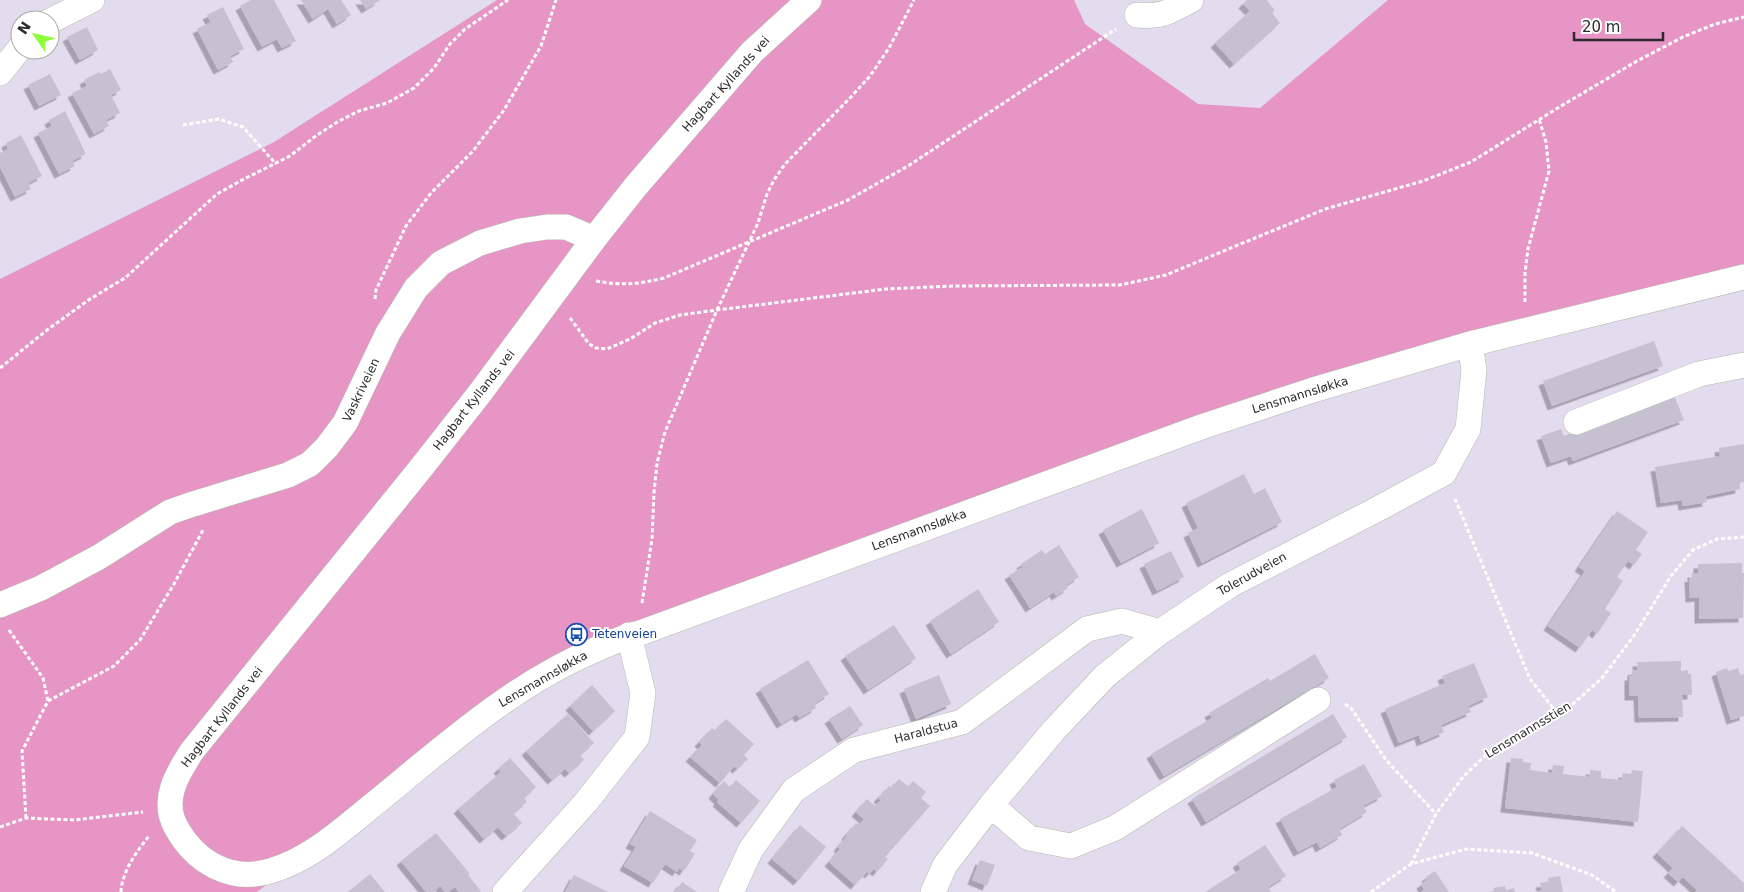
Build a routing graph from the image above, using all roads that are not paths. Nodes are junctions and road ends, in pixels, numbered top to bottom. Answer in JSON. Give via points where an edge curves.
{"nodes":[{"id":1,"x":92,"y":0,"type":"edge"},
{"id":2,"x":809,"y":0,"type":"edge"},
{"id":3,"x":1192,"y":0,"type":"edge"},
{"id":4,"x":1137,"y":15,"type":"road end"},
{"id":5,"x":60,"y":16,"type":"edge"},
{"id":6,"x":10,"y":60,"type":"edge"},
{"id":7,"x":0,"y":73,"type":"edge"},
{"id":8,"x":594,"y":239,"type":"junction"},
{"id":9,"x":1744,"y":277,"type":"edge"},
{"id":10,"x":1470,"y":344,"type":"junction"},
{"id":11,"x":1744,"y":365,"type":"edge"},
{"id":12,"x":1576,"y":422,"type":"dead end"},
{"id":13,"x":3,"y":615,"type":"edge"},
{"id":14,"x":1160,"y":632,"type":"junction"},
{"id":15,"x":635,"y":634,"type":"junction"},
{"id":16,"x":1318,"y":700,"type":"road end"},
{"id":17,"x":991,"y":805,"type":"junction"},
{"id":18,"x":171,"y":813,"type":"joint"},
{"id":19,"x":504,"y":892,"type":"edge"},
{"id":20,"x":731,"y":892,"type":"edge"},
{"id":21,"x":933,"y":892,"type":"edge"}],
"edges":[{"from":1,"to":5,"type":"street"},
{"from":2,"to":8,"type":"street","name":"Hagbart Kyllands vei","via":[[752,52]]},
{"from":3,"to":4,"type":"street","via":[[1164,15]]},
{"from":6,"to":7,"type":"street"},
{"from":8,"to":13,"type":"street","name":"Vaskriveien","via":[[566,227],[520,231],[480,244],[441,263],[416,288],[388,333],[345,423],[310,464],[288,475],[170,512],[99,557],[41,588]]},
{"from":8,"to":18,"type":"street","name":"Hagbart Kyllands vei","via":[[480,393],[192,751],[178,772],[170,794]]},
{"from":9,"to":10,"type":"street","name":"Lensmannsløkka"},
{"from":10,"to":14,"type":"street","name":"Tolerudveien","via":[[1474,370],[1468,429],[1444,473],[1230,585]]},
{"from":10,"to":15,"type":"street","name":"Lensmannsløkka","via":[[1204,426]]},
{"from":11,"to":12,"type":"street","via":[[1699,374]]},
{"from":14,"to":17,"type":"street","name":"Tolerudveien","via":[[1105,676]]},
{"from":14,"to":20,"type":"street","name":"Haraldstua","via":[[1122,621],[1088,630],[962,722],[854,750],[794,790],[751,849]]},
{"from":15,"to":18,"type":"street","name":"Lensmannsløkka","via":[[574,659],[528,685],[325,843],[288,865],[269,872],[231,874],[196,853],[182,838]]},
{"from":15,"to":19,"type":"street","via":[[643,693],[636,737],[586,802]]},
{"from":16,"to":17,"type":"street","via":[[1115,828],[1071,846],[1029,838]]},
{"from":17,"to":21,"type":"street","name":"Tolerudveien","via":[[945,865]]}]}
